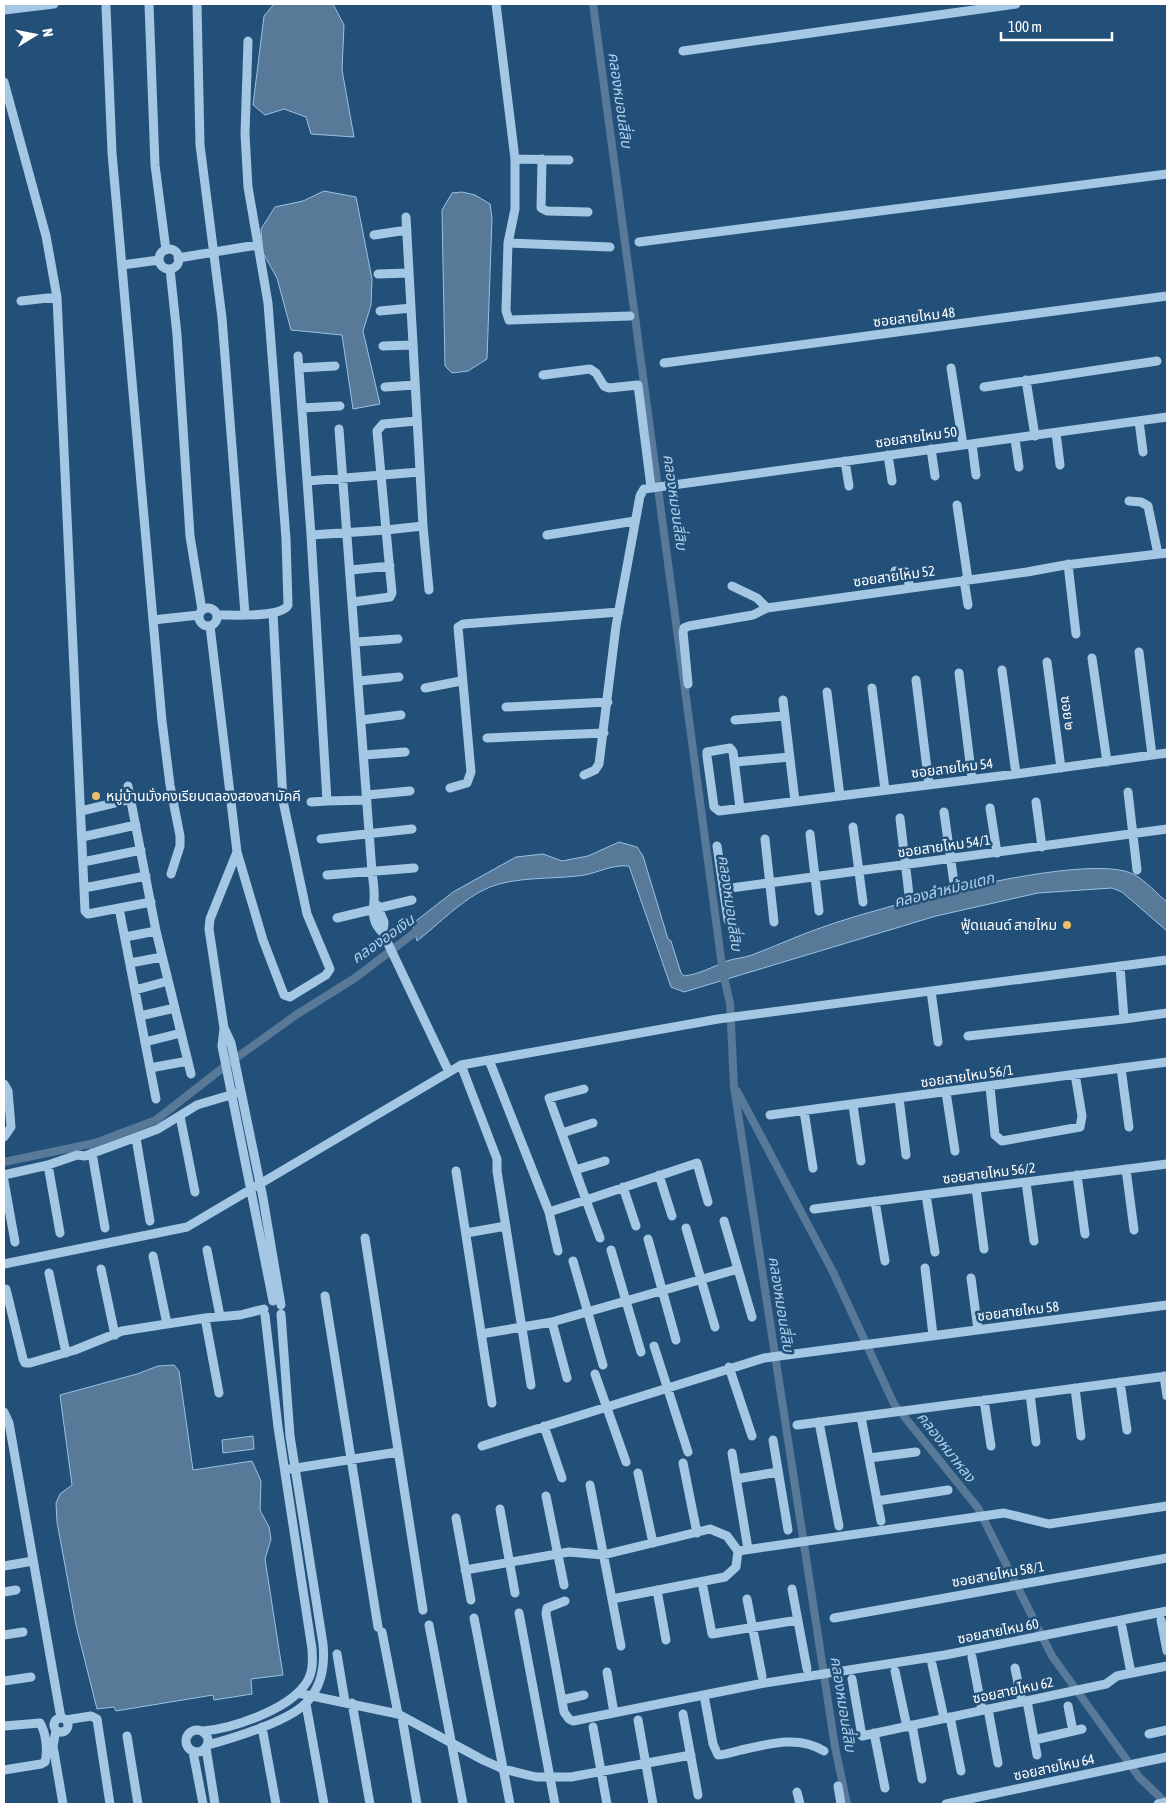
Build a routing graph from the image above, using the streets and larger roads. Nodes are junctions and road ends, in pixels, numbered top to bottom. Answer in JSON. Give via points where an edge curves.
{"nodes":[{"id":1,"x":54,"y":4,"type":"edge"},
{"id":2,"x":149,"y":4,"type":"edge"},
{"id":3,"x":197,"y":4,"type":"edge"},
{"id":4,"x":496,"y":4,"type":"edge"},
{"id":5,"x":1016,"y":4,"type":"edge"},
{"id":6,"x":37,"y":5,"type":"edge"},
{"id":7,"x":106,"y":7,"type":"dead end"},
{"id":8,"x":4,"y":10,"type":"edge"},
{"id":9,"x":248,"y":41,"type":"dead end"},
{"id":10,"x":683,"y":51,"type":"dead end"},
{"id":11,"x":4,"y":82,"type":"edge"},
{"id":12,"x":515,"y":159,"type":"junction"},
{"id":13,"x":542,"y":159,"type":"junction"},
{"id":14,"x":569,"y":160,"type":"dead end"},
{"id":15,"x":1167,"y":174,"type":"edge"},
{"id":16,"x":588,"y":212,"type":"dead end"},
{"id":17,"x":406,"y":217,"type":"dead end"},
{"id":18,"x":407,"y":230,"type":"junction"},
{"id":19,"x":374,"y":235,"type":"dead end"},
{"id":20,"x":639,"y":242,"type":"dead end"},
{"id":21,"x":508,"y":243,"type":"junction"},
{"id":22,"x":257,"y":245,"type":"junction"},
{"id":23,"x":610,"y":247,"type":"dead end"},
{"id":24,"x":166,"y":250,"type":"junction"},
{"id":25,"x":214,"y":252,"type":"junction"},
{"id":26,"x":178,"y":258,"type":"junction"},
{"id":27,"x":159,"y":260,"type":"junction"},
{"id":28,"x":122,"y":265,"type":"junction"},
{"id":29,"x":170,"y":269,"type":"junction"},
{"id":30,"x":409,"y":273,"type":"junction"},
{"id":31,"x":378,"y":274,"type":"dead end"},
{"id":32,"x":1167,"y":296,"type":"edge"},
{"id":33,"x":57,"y":297,"type":"junction"},
{"id":34,"x":21,"y":301,"type":"dead end"},
{"id":35,"x":411,"y":308,"type":"junction"},
{"id":36,"x":380,"y":311,"type":"dead end"},
{"id":37,"x":630,"y":316,"type":"dead end"},
{"id":38,"x":413,"y":345,"type":"junction"},
{"id":39,"x":383,"y":346,"type":"dead end"},
{"id":40,"x":298,"y":356,"type":"dead end"},
{"id":41,"x":1158,"y":361,"type":"dead end"},
{"id":42,"x":664,"y":363,"type":"dead end"},
{"id":43,"x":335,"y":366,"type":"dead end"},
{"id":44,"x":299,"y":368,"type":"junction"},
{"id":45,"x":951,"y":368,"type":"dead end"},
{"id":46,"x":542,"y":375,"type":"dead end"},
{"id":47,"x":1026,"y":380,"type":"junction"},
{"id":48,"x":415,"y":385,"type":"junction"},
{"id":49,"x":984,"y":387,"type":"dead end"},
{"id":50,"x":384,"y":388,"type":"dead end"},
{"id":51,"x":340,"y":406,"type":"dead end"},
{"id":52,"x":302,"y":408,"type":"junction"},
{"id":53,"x":1167,"y":418,"type":"edge"},
{"id":54,"x":417,"y":421,"type":"junction"},
{"id":55,"x":1139,"y":421,"type":"junction"},
{"id":56,"x":339,"y":429,"type":"dead end"},
{"id":57,"x":1056,"y":433,"type":"junction"},
{"id":58,"x":1035,"y":436,"type":"junction"},
{"id":59,"x":1015,"y":439,"type":"junction"},
{"id":60,"x":967,"y":444,"type":"junction"},
{"id":61,"x":931,"y":449,"type":"junction"},
{"id":62,"x":1143,"y":452,"type":"dead end"},
{"id":63,"x":888,"y":455,"type":"junction"},
{"id":64,"x":845,"y":461,"type":"junction"},
{"id":65,"x":1060,"y":465,"type":"dead end"},
{"id":66,"x":1019,"y":467,"type":"dead end"},
{"id":67,"x":420,"y":472,"type":"junction"},
{"id":68,"x":382,"y":474,"type":"junction"},
{"id":69,"x":976,"y":475,"type":"dead end"},
{"id":70,"x":935,"y":476,"type":"dead end"},
{"id":71,"x":343,"y":477,"type":"junction"},
{"id":72,"x":307,"y":480,"type":"junction"},
{"id":73,"x":892,"y":481,"type":"dead end"},
{"id":74,"x":850,"y":486,"type":"dead end"},
{"id":75,"x":652,"y":487,"type":"junction"},
{"id":76,"x":1129,"y":501,"type":"dead end"},
{"id":77,"x":957,"y":505,"type":"dead end"},
{"id":78,"x":635,"y":522,"type":"junction"},
{"id":79,"x":423,"y":526,"type":"junction"},
{"id":80,"x":386,"y":530,"type":"junction"},
{"id":81,"x":348,"y":533,"type":"junction"},
{"id":82,"x":311,"y":535,"type":"junction"},
{"id":83,"x":548,"y":535,"type":"dead end"},
{"id":84,"x":1163,"y":553,"type":"edge"},
{"id":85,"x":1068,"y":564,"type":"junction"},
{"id":86,"x":390,"y":566,"type":"junction"},
{"id":87,"x":351,"y":570,"type":"junction"},
{"id":88,"x":895,"y":572,"type":"dead end"},
{"id":89,"x":966,"y":580,"type":"junction"},
{"id":90,"x":732,"y":586,"type":"dead end"},
{"id":91,"x":910,"y":587,"type":"junction"},
{"id":92,"x":429,"y":590,"type":"dead end"},
{"id":93,"x":353,"y":602,"type":"junction"},
{"id":94,"x":968,"y":605,"type":"dead end"},
{"id":95,"x":767,"y":608,"type":"junction"},
{"id":96,"x":619,"y":612,"type":"junction"},
{"id":97,"x":201,"y":613,"type":"junction"},
{"id":98,"x":274,"y":613,"type":"junction"},
{"id":99,"x":245,"y":614,"type":"junction"},
{"id":100,"x":217,"y":615,"type":"junction"},
{"id":101,"x":153,"y":620,"type":"junction"},
{"id":102,"x":210,"y":626,"type":"junction"},
{"id":103,"x":1076,"y":634,"type":"dead end"},
{"id":104,"x":398,"y":639,"type":"dead end"},
{"id":105,"x":356,"y":642,"type":"junction"},
{"id":106,"x":1139,"y":652,"type":"dead end"},
{"id":107,"x":1092,"y":658,"type":"dead end"},
{"id":108,"x":1047,"y":662,"type":"dead end"},
{"id":109,"x":1002,"y":670,"type":"dead end"},
{"id":110,"x":959,"y":673,"type":"dead end"},
{"id":111,"x":399,"y":677,"type":"dead end"},
{"id":112,"x":916,"y":680,"type":"dead end"},
{"id":113,"x":359,"y":681,"type":"junction"},
{"id":114,"x":462,"y":681,"type":"junction"},
{"id":115,"x":688,"y":684,"type":"dead end"},
{"id":116,"x":425,"y":688,"type":"dead end"},
{"id":117,"x":872,"y":688,"type":"dead end"},
{"id":118,"x":827,"y":692,"type":"dead end"},
{"id":119,"x":783,"y":700,"type":"dead end"},
{"id":120,"x":608,"y":702,"type":"junction"},
{"id":121,"x":506,"y":707,"type":"dead end"},
{"id":122,"x":401,"y":715,"type":"dead end"},
{"id":123,"x":785,"y":716,"type":"junction"},
{"id":124,"x":362,"y":720,"type":"junction"},
{"id":125,"x":735,"y":720,"type":"dead end"},
{"id":126,"x":604,"y":733,"type":"junction"},
{"id":127,"x":487,"y":738,"type":"dead end"},
{"id":128,"x":405,"y":752,"type":"dead end"},
{"id":129,"x":1167,"y":753,"type":"edge"},
{"id":130,"x":364,"y":755,"type":"junction"},
{"id":131,"x":1152,"y":755,"type":"junction"},
{"id":132,"x":790,"y":757,"type":"junction"},
{"id":133,"x":735,"y":762,"type":"junction"},
{"id":134,"x":1107,"y":762,"type":"junction"},
{"id":135,"x":1061,"y":768,"type":"junction"},
{"id":136,"x":1016,"y":774,"type":"junction"},
{"id":137,"x":584,"y":775,"type":"dead end"},
{"id":138,"x":972,"y":779,"type":"junction"},
{"id":139,"x":929,"y":785,"type":"junction"},
{"id":140,"x":128,"y":786,"type":"dead end"},
{"id":141,"x":450,"y":788,"type":"dead end"},
{"id":142,"x":885,"y":790,"type":"junction"},
{"id":143,"x":410,"y":792,"type":"dead end"},
{"id":144,"x":1128,"y":792,"type":"dead end"},
{"id":145,"x":840,"y":796,"type":"junction"},
{"id":146,"x":367,"y":798,"type":"junction"},
{"id":147,"x":131,"y":799,"type":"junction"},
{"id":148,"x":328,"y":801,"type":"junction"},
{"id":149,"x":795,"y":801,"type":"junction"},
{"id":150,"x":310,"y":802,"type":"dead end"},
{"id":151,"x":1036,"y":802,"type":"dead end"},
{"id":152,"x":740,"y":808,"type":"junction"},
{"id":153,"x":990,"y":808,"type":"dead end"},
{"id":154,"x":81,"y":811,"type":"junction"},
{"id":155,"x":944,"y":812,"type":"dead end"},
{"id":156,"x":900,"y":818,"type":"dead end"},
{"id":157,"x":136,"y":825,"type":"junction"},
{"id":158,"x":854,"y":827,"type":"dead end"},
{"id":159,"x":412,"y":829,"type":"dead end"},
{"id":160,"x":1167,"y":829,"type":"edge"},
{"id":161,"x":370,"y":834,"type":"junction"},
{"id":162,"x":810,"y":834,"type":"dead end"},
{"id":163,"x":1133,"y":834,"type":"junction"},
{"id":164,"x":82,"y":837,"type":"junction"},
{"id":165,"x":321,"y":839,"type":"dead end"},
{"id":166,"x":765,"y":839,"type":"dead end"},
{"id":167,"x":717,"y":846,"type":"dead end"},
{"id":168,"x":1042,"y":847,"type":"junction"},
{"id":169,"x":141,"y":850,"type":"junction"},
{"id":170,"x":237,"y":852,"type":"junction"},
{"id":171,"x":997,"y":853,"type":"junction"},
{"id":172,"x":951,"y":859,"type":"junction"},
{"id":173,"x":83,"y":862,"type":"junction"},
{"id":174,"x":906,"y":865,"type":"junction"},
{"id":175,"x":414,"y":868,"type":"dead end"},
{"id":176,"x":1137,"y":870,"type":"dead end"},
{"id":177,"x":859,"y":871,"type":"junction"},
{"id":178,"x":372,"y":872,"type":"junction"},
{"id":179,"x":171,"y":874,"type":"dead end"},
{"id":180,"x":146,"y":876,"type":"junction"},
{"id":181,"x":327,"y":876,"type":"dead end"},
{"id":182,"x":815,"y":877,"type":"junction"},
{"id":183,"x":770,"y":883,"type":"junction"},
{"id":184,"x":954,"y":883,"type":"dead end"},
{"id":185,"x":84,"y":888,"type":"junction"},
{"id":186,"x":724,"y":889,"type":"junction"},
{"id":187,"x":909,"y":895,"type":"dead end"},
{"id":188,"x":412,"y":900,"type":"dead end"},
{"id":189,"x":151,"y":902,"type":"junction"},
{"id":190,"x":863,"y":902,"type":"dead end"},
{"id":191,"x":119,"y":908,"type":"junction"},
{"id":192,"x":375,"y":910,"type":"junction"},
{"id":193,"x":820,"y":911,"type":"dead end"},
{"id":194,"x":337,"y":918,"type":"dead end"},
{"id":195,"x":728,"y":920,"type":"dead end"},
{"id":196,"x":774,"y":922,"type":"dead end"},
{"id":197,"x":156,"y":931,"type":"junction"},
{"id":198,"x":124,"y":937,"type":"junction"},
{"id":199,"x":162,"y":956,"type":"junction"},
{"id":200,"x":1167,"y":960,"type":"edge"},
{"id":201,"x":130,"y":963,"type":"junction"},
{"id":202,"x":1120,"y":966,"type":"junction"},
{"id":203,"x":168,"y":982,"type":"junction"},
{"id":204,"x":135,"y":990,"type":"junction"},
{"id":205,"x":931,"y":991,"type":"junction"},
{"id":206,"x":175,"y":1008,"type":"junction"},
{"id":207,"x":1167,"y":1014,"type":"edge"},
{"id":208,"x":140,"y":1016,"type":"junction"},
{"id":209,"x":1124,"y":1019,"type":"junction"},
{"id":210,"x":181,"y":1033,"type":"junction"},
{"id":211,"x":968,"y":1036,"type":"dead end"},
{"id":212,"x":145,"y":1042,"type":"junction"},
{"id":213,"x":938,"y":1042,"type":"dead end"},
{"id":214,"x":228,"y":1050,"type":"junction"},
{"id":215,"x":489,"y":1060,"type":"junction"},
{"id":216,"x":188,"y":1061,"type":"junction"},
{"id":217,"x":1167,"y":1062,"type":"edge"},
{"id":218,"x":461,"y":1065,"type":"junction"},
{"id":219,"x":150,"y":1068,"type":"junction"},
{"id":220,"x":1121,"y":1068,"type":"junction"},
{"id":221,"x":449,"y":1072,"type":"junction"},
{"id":222,"x":191,"y":1074,"type":"dead end"},
{"id":223,"x":1075,"y":1074,"type":"junction"},
{"id":224,"x":4,"y":1084,"type":"edge"},
{"id":225,"x":990,"y":1087,"type":"junction"},
{"id":226,"x":584,"y":1088,"type":"dead end"},
{"id":227,"x":242,"y":1092,"type":"junction"},
{"id":228,"x":946,"y":1092,"type":"junction"},
{"id":229,"x":231,"y":1094,"type":"junction"},
{"id":230,"x":899,"y":1098,"type":"junction"},
{"id":231,"x":156,"y":1099,"type":"dead end"},
{"id":232,"x":853,"y":1104,"type":"junction"},
{"id":233,"x":804,"y":1111,"type":"junction"},
{"id":234,"x":770,"y":1115,"type":"dead end"},
{"id":235,"x":180,"y":1116,"type":"junction"},
{"id":236,"x":593,"y":1123,"type":"dead end"},
{"id":237,"x":1129,"y":1128,"type":"dead end"},
{"id":238,"x":562,"y":1132,"type":"junction"},
{"id":239,"x":4,"y":1137,"type":"edge"},
{"id":240,"x":136,"y":1138,"type":"junction"},
{"id":241,"x":955,"y":1151,"type":"dead end"},
{"id":242,"x":92,"y":1153,"type":"junction"},
{"id":243,"x":906,"y":1155,"type":"dead end"},
{"id":244,"x":605,"y":1161,"type":"dead end"},
{"id":245,"x":861,"y":1161,"type":"dead end"},
{"id":246,"x":1167,"y":1164,"type":"edge"},
{"id":247,"x":48,"y":1165,"type":"junction"},
{"id":248,"x":813,"y":1168,"type":"dead end"},
{"id":249,"x":1126,"y":1169,"type":"junction"},
{"id":250,"x":575,"y":1170,"type":"junction"},
{"id":251,"x":456,"y":1171,"type":"dead end"},
{"id":252,"x":4,"y":1175,"type":"edge"},
{"id":253,"x":1076,"y":1175,"type":"junction"},
{"id":254,"x":659,"y":1176,"type":"junction"},
{"id":255,"x":4,"y":1181,"type":"edge"},
{"id":256,"x":1026,"y":1182,"type":"junction"},
{"id":257,"x":261,"y":1184,"type":"junction"},
{"id":258,"x":623,"y":1187,"type":"junction"},
{"id":259,"x":976,"y":1188,"type":"junction"},
{"id":260,"x":251,"y":1190,"type":"junction"},
{"id":261,"x":195,"y":1192,"type":"dead end"},
{"id":262,"x":926,"y":1194,"type":"junction"},
{"id":263,"x":586,"y":1200,"type":"junction"},
{"id":264,"x":875,"y":1201,"type":"junction"},
{"id":265,"x":708,"y":1202,"type":"dead end"},
{"id":266,"x":814,"y":1209,"type":"dead end"},
{"id":267,"x":548,"y":1212,"type":"junction"},
{"id":268,"x":672,"y":1216,"type":"dead end"},
{"id":269,"x":150,"y":1221,"type":"dead end"},
{"id":270,"x":724,"y":1221,"type":"dead end"},
{"id":271,"x":506,"y":1226,"type":"junction"},
{"id":272,"x":636,"y":1226,"type":"dead end"},
{"id":273,"x":105,"y":1228,"type":"dead end"},
{"id":274,"x":686,"y":1228,"type":"dead end"},
{"id":275,"x":1134,"y":1230,"type":"dead end"},
{"id":276,"x":60,"y":1233,"type":"dead end"},
{"id":277,"x":466,"y":1233,"type":"junction"},
{"id":278,"x":1085,"y":1234,"type":"dead end"},
{"id":279,"x":365,"y":1238,"type":"dead end"},
{"id":280,"x":600,"y":1238,"type":"dead end"},
{"id":281,"x":648,"y":1239,"type":"dead end"},
{"id":282,"x":1034,"y":1240,"type":"dead end"},
{"id":283,"x":16,"y":1242,"type":"dead end"},
{"id":284,"x":984,"y":1248,"type":"dead end"},
{"id":285,"x":207,"y":1250,"type":"dead end"},
{"id":286,"x":611,"y":1250,"type":"dead end"},
{"id":287,"x":558,"y":1251,"type":"dead end"},
{"id":288,"x":935,"y":1252,"type":"dead end"},
{"id":289,"x":153,"y":1256,"type":"dead end"},
{"id":290,"x":573,"y":1261,"type":"dead end"},
{"id":291,"x":885,"y":1261,"type":"dead end"},
{"id":292,"x":4,"y":1264,"type":"edge"},
{"id":293,"x":925,"y":1268,"type":"dead end"},
{"id":294,"x":101,"y":1269,"type":"dead end"},
{"id":295,"x":738,"y":1269,"type":"junction"},
{"id":296,"x":49,"y":1273,"type":"dead end"},
{"id":297,"x":971,"y":1278,"type":"dead end"},
{"id":298,"x":701,"y":1279,"type":"junction"},
{"id":299,"x":6,"y":1288,"type":"dead end"},
{"id":300,"x":662,"y":1291,"type":"junction"},
{"id":301,"x":325,"y":1296,"type":"dead end"},
{"id":302,"x":625,"y":1301,"type":"junction"},
{"id":303,"x":1167,"y":1305,"type":"edge"},
{"id":304,"x":278,"y":1307,"type":"junction"},
{"id":305,"x":265,"y":1312,"type":"junction"},
{"id":306,"x":588,"y":1312,"type":"junction"},
{"id":307,"x":220,"y":1316,"type":"junction"},
{"id":308,"x":752,"y":1317,"type":"dead end"},
{"id":309,"x":205,"y":1318,"type":"junction"},
{"id":310,"x":552,"y":1322,"type":"junction"},
{"id":311,"x":167,"y":1324,"type":"junction"},
{"id":312,"x":522,"y":1327,"type":"junction"},
{"id":313,"x":715,"y":1327,"type":"dead end"},
{"id":314,"x":978,"y":1330,"type":"junction"},
{"id":315,"x":482,"y":1334,"type":"junction"},
{"id":316,"x":115,"y":1335,"type":"junction"},
{"id":317,"x":933,"y":1336,"type":"junction"},
{"id":318,"x":676,"y":1340,"type":"dead end"},
{"id":319,"x":654,"y":1346,"type":"dead end"},
{"id":320,"x":641,"y":1352,"type":"dead end"},
{"id":321,"x":66,"y":1353,"type":"junction"},
{"id":322,"x":603,"y":1365,"type":"dead end"},
{"id":323,"x":729,"y":1367,"type":"junction"},
{"id":324,"x":595,"y":1374,"type":"dead end"},
{"id":325,"x":1166,"y":1376,"type":"edge"},
{"id":326,"x":567,"y":1378,"type":"dead end"},
{"id":327,"x":1120,"y":1382,"type":"junction"},
{"id":328,"x":531,"y":1385,"type":"dead end"},
{"id":329,"x":667,"y":1386,"type":"junction"},
{"id":330,"x":1075,"y":1388,"type":"junction"},
{"id":331,"x":219,"y":1393,"type":"dead end"},
{"id":332,"x":1030,"y":1394,"type":"junction"},
{"id":333,"x":1167,"y":1396,"type":"edge"},
{"id":334,"x":984,"y":1400,"type":"junction"},
{"id":335,"x":492,"y":1403,"type":"dead end"},
{"id":336,"x":606,"y":1406,"type":"junction"},
{"id":337,"x":4,"y":1412,"type":"edge"},
{"id":338,"x":861,"y":1417,"type":"junction"},
{"id":339,"x":819,"y":1422,"type":"junction"},
{"id":340,"x":797,"y":1425,"type":"dead end"},
{"id":341,"x":544,"y":1426,"type":"junction"},
{"id":342,"x":1127,"y":1430,"type":"dead end"},
{"id":343,"x":752,"y":1436,"type":"dead end"},
{"id":344,"x":1082,"y":1436,"type":"dead end"},
{"id":345,"x":773,"y":1440,"type":"dead end"},
{"id":346,"x":1036,"y":1442,"type":"dead end"},
{"id":347,"x":482,"y":1446,"type":"dead end"},
{"id":348,"x":991,"y":1446,"type":"dead end"},
{"id":349,"x":398,"y":1452,"type":"junction"},
{"id":350,"x":688,"y":1452,"type":"dead end"},
{"id":351,"x":732,"y":1452,"type":"dead end"},
{"id":352,"x":916,"y":1452,"type":"dead end"},
{"id":353,"x":351,"y":1458,"type":"junction"},
{"id":354,"x":869,"y":1458,"type":"junction"},
{"id":355,"x":626,"y":1462,"type":"dead end"},
{"id":356,"x":683,"y":1463,"type":"dead end"},
{"id":357,"x":295,"y":1468,"type":"junction"},
{"id":358,"x":284,"y":1470,"type":"junction"},
{"id":359,"x":778,"y":1472,"type":"junction"},
{"id":360,"x":638,"y":1473,"type":"dead end"},
{"id":361,"x":562,"y":1478,"type":"dead end"},
{"id":362,"x":736,"y":1479,"type":"junction"},
{"id":363,"x":590,"y":1485,"type":"dead end"},
{"id":364,"x":948,"y":1490,"type":"dead end"},
{"id":365,"x":546,"y":1496,"type":"dead end"},
{"id":366,"x":877,"y":1501,"type":"junction"},
{"id":367,"x":1167,"y":1506,"type":"edge"},
{"id":368,"x":500,"y":1509,"type":"dead end"},
{"id":369,"x":456,"y":1518,"type":"dead end"},
{"id":370,"x":881,"y":1521,"type":"dead end"},
{"id":371,"x":839,"y":1526,"type":"dead end"},
{"id":372,"x":788,"y":1530,"type":"dead end"},
{"id":373,"x":697,"y":1533,"type":"junction"},
{"id":374,"x":653,"y":1543,"type":"junction"},
{"id":375,"x":748,"y":1549,"type":"junction"},
{"id":376,"x":738,"y":1551,"type":"junction"},
{"id":377,"x":558,"y":1554,"type":"junction"},
{"id":378,"x":603,"y":1555,"type":"junction"},
{"id":379,"x":1167,"y":1558,"type":"edge"},
{"id":380,"x":33,"y":1561,"type":"junction"},
{"id":381,"x":509,"y":1562,"type":"junction"},
{"id":382,"x":4,"y":1566,"type":"edge"},
{"id":383,"x":312,"y":1569,"type":"junction"},
{"id":384,"x":465,"y":1570,"type":"junction"},
{"id":385,"x":300,"y":1571,"type":"junction"},
{"id":386,"x":702,"y":1582,"type":"junction"},
{"id":387,"x":564,"y":1584,"type":"dead end"},
{"id":388,"x":792,"y":1589,"type":"dead end"},
{"id":389,"x":16,"y":1590,"type":"dead end"},
{"id":390,"x":658,"y":1590,"type":"junction"},
{"id":391,"x":4,"y":1592,"type":"edge"},
{"id":392,"x":515,"y":1592,"type":"dead end"},
{"id":393,"x":612,"y":1599,"type":"junction"},
{"id":394,"x":747,"y":1599,"type":"dead end"},
{"id":395,"x":471,"y":1600,"type":"dead end"},
{"id":396,"x":565,"y":1601,"type":"dead end"},
{"id":397,"x":423,"y":1610,"type":"dead end"},
{"id":398,"x":1167,"y":1611,"type":"edge"},
{"id":399,"x":519,"y":1613,"type":"dead end"},
{"id":400,"x":474,"y":1618,"type":"dead end"},
{"id":401,"x":834,"y":1618,"type":"dead end"},
{"id":402,"x":798,"y":1620,"type":"junction"},
{"id":403,"x":1161,"y":1620,"type":"dead end"},
{"id":404,"x":429,"y":1625,"type":"dead end"},
{"id":405,"x":1122,"y":1627,"type":"dead end"},
{"id":406,"x":753,"y":1628,"type":"junction"},
{"id":407,"x":23,"y":1632,"type":"dead end"},
{"id":408,"x":4,"y":1635,"type":"edge"},
{"id":409,"x":666,"y":1640,"type":"dead end"},
{"id":410,"x":621,"y":1646,"type":"dead end"},
{"id":411,"x":1167,"y":1651,"type":"edge"},
{"id":412,"x":337,"y":1654,"type":"dead end"},
{"id":413,"x":972,"y":1657,"type":"dead end"},
{"id":414,"x":932,"y":1664,"type":"dead end"},
{"id":415,"x":1167,"y":1666,"type":"edge"},
{"id":416,"x":1015,"y":1668,"type":"dead end"},
{"id":417,"x":807,"y":1669,"type":"dead end"},
{"id":418,"x":895,"y":1671,"type":"dead end"},
{"id":419,"x":607,"y":1672,"type":"dead end"},
{"id":420,"x":1131,"y":1673,"type":"junction"},
{"id":421,"x":762,"y":1676,"type":"dead end"},
{"id":422,"x":31,"y":1677,"type":"dead end"},
{"id":423,"x":852,"y":1679,"type":"dead end"},
{"id":424,"x":4,"y":1681,"type":"edge"},
{"id":425,"x":298,"y":1693,"type":"junction"},
{"id":426,"x":584,"y":1695,"type":"dead end"},
{"id":427,"x":704,"y":1695,"type":"junction"},
{"id":428,"x":312,"y":1696,"type":"junction"},
{"id":429,"x":562,"y":1700,"type":"junction"},
{"id":430,"x":1024,"y":1701,"type":"junction"},
{"id":431,"x":348,"y":1703,"type":"junction"},
{"id":432,"x":306,"y":1704,"type":"junction"},
{"id":433,"x":1068,"y":1706,"type":"dead end"},
{"id":434,"x":985,"y":1710,"type":"junction"},
{"id":435,"x":614,"y":1713,"type":"junction"},
{"id":436,"x":684,"y":1714,"type":"dead end"},
{"id":437,"x":400,"y":1716,"type":"junction"},
{"id":438,"x":947,"y":1718,"type":"junction"},
{"id":439,"x":63,"y":1719,"type":"junction"},
{"id":440,"x":638,"y":1720,"type":"dead end"},
{"id":441,"x":4,"y":1726,"type":"edge"},
{"id":442,"x":909,"y":1726,"type":"junction"},
{"id":443,"x":262,"y":1727,"type":"junction"},
{"id":444,"x":593,"y":1728,"type":"dead end"},
{"id":445,"x":1082,"y":1729,"type":"dead end"},
{"id":446,"x":1167,"y":1730,"type":"edge"},
{"id":447,"x":203,"y":1731,"type":"junction"},
{"id":448,"x":1073,"y":1731,"type":"junction"},
{"id":449,"x":874,"y":1734,"type":"junction"},
{"id":450,"x":1149,"y":1734,"type":"dead end"},
{"id":451,"x":127,"y":1736,"type":"dead end"},
{"id":452,"x":1034,"y":1740,"type":"junction"},
{"id":453,"x":453,"y":1745,"type":"junction"},
{"id":454,"x":207,"y":1746,"type":"junction"},
{"id":455,"x":824,"y":1751,"type":"dead end"},
{"id":456,"x":193,"y":1752,"type":"junction"},
{"id":457,"x":691,"y":1755,"type":"junction"},
{"id":458,"x":1037,"y":1755,"type":"dead end"},
{"id":459,"x":1167,"y":1758,"type":"edge"},
{"id":460,"x":645,"y":1763,"type":"junction"},
{"id":461,"x":998,"y":1763,"type":"dead end"},
{"id":462,"x":503,"y":1769,"type":"junction"},
{"id":463,"x":4,"y":1770,"type":"edge"},
{"id":464,"x":961,"y":1771,"type":"dead end"},
{"id":465,"x":601,"y":1772,"type":"junction"},
{"id":466,"x":551,"y":1779,"type":"junction"},
{"id":467,"x":922,"y":1779,"type":"dead end"},
{"id":468,"x":838,"y":1786,"type":"dead end"},
{"id":469,"x":885,"y":1788,"type":"dead end"},
{"id":470,"x":797,"y":1792,"type":"dead end"},
{"id":471,"x":698,"y":1796,"type":"dead end"},
{"id":472,"x":1167,"y":1802,"type":"edge"},
{"id":473,"x":63,"y":1804,"type":"edge"},
{"id":474,"x":110,"y":1804,"type":"edge"},
{"id":475,"x":138,"y":1804,"type":"edge"},
{"id":476,"x":203,"y":1804,"type":"edge"},
{"id":477,"x":215,"y":1804,"type":"edge"},
{"id":478,"x":276,"y":1804,"type":"edge"},
{"id":479,"x":324,"y":1804,"type":"edge"},
{"id":480,"x":370,"y":1804,"type":"edge"},
{"id":481,"x":417,"y":1804,"type":"edge"},
{"id":482,"x":463,"y":1804,"type":"edge"},
{"id":483,"x":510,"y":1804,"type":"edge"},
{"id":484,"x":555,"y":1804,"type":"edge"},
{"id":485,"x":607,"y":1804,"type":"edge"},
{"id":486,"x":653,"y":1804,"type":"edge"},
{"id":487,"x":800,"y":1804,"type":"edge"},
{"id":488,"x":841,"y":1804,"type":"edge"},
{"id":489,"x":946,"y":1804,"type":"edge"},
{"id":490,"x":1158,"y":1804,"type":"edge"}],
"edges":[{"from":1,"to":6,"type":"street"},
{"from":2,"to":24,"type":"street","via":[[155,165]]},
{"from":3,"to":25,"type":"street","via":[[200,145]]},
{"from":4,"to":12,"type":"street"},
{"from":5,"to":10,"type":"street"},
{"from":6,"to":8,"type":"street"},
{"from":7,"to":28,"type":"street","via":[[112,153]]},
{"from":9,"to":22,"type":"street","via":[[246,142],[248,187]]},
{"from":11,"to":33,"type":"street","via":[[46,236]]},
{"from":12,"to":13,"type":"street"},
{"from":12,"to":21,"type":"street","via":[[515,208]]},
{"from":13,"to":14,"type":"street"},
{"from":13,"to":16,"type":"street","via":[[541,208]]},
{"from":15,"to":20,"type":"street"},
{"from":17,"to":18,"type":"street"},
{"from":18,"to":19,"type":"street"},
{"from":18,"to":30,"type":"street"},
{"from":21,"to":23,"type":"street"},
{"from":21,"to":37,"type":"street","via":[[506,311],[509,320]]},
{"from":22,"to":25,"type":"street"},
{"from":22,"to":98,"type":"street","via":[[268,303],[286,539],[288,605]]},
{"from":24,"to":26,"type":"street","via":[[174,251]]},
{"from":24,"to":27,"type":"street"},
{"from":25,"to":26,"type":"street"},
{"from":25,"to":99,"type":"street"},
{"from":26,"to":29,"type":"street"},
{"from":27,"to":28,"type":"street"},
{"from":27,"to":29,"type":"street","via":[[163,267]]},
{"from":28,"to":101,"type":"street"},
{"from":29,"to":97,"type":"street","via":[[190,536]]},
{"from":30,"to":31,"type":"street"},
{"from":30,"to":35,"type":"street"},
{"from":32,"to":42,"type":"street","name":"ซอยสายไหม 48"},
{"from":33,"to":34,"type":"street"},
{"from":33,"to":154,"type":"street"},
{"from":35,"to":36,"type":"street"},
{"from":35,"to":38,"type":"street"},
{"from":38,"to":39,"type":"street"},
{"from":38,"to":48,"type":"street"},
{"from":40,"to":44,"type":"street"},
{"from":41,"to":47,"type":"street"},
{"from":43,"to":44,"type":"street"},
{"from":44,"to":52,"type":"street"},
{"from":45,"to":60,"type":"street"},
{"from":46,"to":75,"type":"street","via":[[590,369],[609,388],[638,385]]},
{"from":47,"to":49,"type":"street"},
{"from":47,"to":58,"type":"street"},
{"from":48,"to":50,"type":"street"},
{"from":48,"to":54,"type":"street"},
{"from":51,"to":52,"type":"street"},
{"from":52,"to":72,"type":"street"},
{"from":53,"to":55,"type":"street","name":"ซอยสายไหม 50"},
{"from":54,"to":67,"type":"street"},
{"from":54,"to":68,"type":"street","via":[[379,426]]},
{"from":55,"to":57,"type":"street","name":"ซอยสายไหม 50"},
{"from":55,"to":62,"type":"street"},
{"from":56,"to":71,"type":"street"},
{"from":57,"to":58,"type":"street","name":"ซอยสายไหม 50"},
{"from":57,"to":65,"type":"street"},
{"from":58,"to":59,"type":"street","name":"ซอยสายไหม 50"},
{"from":59,"to":60,"type":"street","name":"ซอยสายไหม 50"},
{"from":59,"to":66,"type":"street"},
{"from":60,"to":61,"type":"street","name":"ซอยสายไหม 50"},
{"from":60,"to":69,"type":"street"},
{"from":61,"to":63,"type":"street","name":"ซอยสายไหม 50"},
{"from":61,"to":70,"type":"street"},
{"from":63,"to":64,"type":"street","name":"ซอยสายไหม 50"},
{"from":63,"to":73,"type":"street"},
{"from":64,"to":74,"type":"street"},
{"from":64,"to":75,"type":"street","name":"ซอยสายไหม 50"},
{"from":67,"to":68,"type":"street"},
{"from":67,"to":79,"type":"street"},
{"from":68,"to":71,"type":"street"},
{"from":68,"to":80,"type":"street"},
{"from":71,"to":72,"type":"street"},
{"from":71,"to":81,"type":"street"},
{"from":72,"to":82,"type":"street"},
{"from":75,"to":78,"type":"street","via":[[641,492]]},
{"from":76,"to":84,"type":"street","via":[[1148,506]]},
{"from":77,"to":89,"type":"street"},
{"from":78,"to":83,"type":"street"},
{"from":78,"to":96,"type":"street"},
{"from":79,"to":80,"type":"street"},
{"from":79,"to":92,"type":"street"},
{"from":80,"to":81,"type":"street"},
{"from":80,"to":86,"type":"street"},
{"from":81,"to":82,"type":"street"},
{"from":81,"to":87,"type":"street"},
{"from":82,"to":148,"type":"street"},
{"from":84,"to":85,"type":"street","name":"ซอยสายไหม 52"},
{"from":85,"to":89,"type":"street","name":"ซอยสายไหม 52"},
{"from":85,"to":103,"type":"street"},
{"from":86,"to":87,"type":"street"},
{"from":86,"to":93,"type":"street","via":[[390,597]]},
{"from":87,"to":93,"type":"street"},
{"from":88,"to":91,"type":"street","via":[[906,572]]},
{"from":89,"to":91,"type":"street","name":"ซอยสายไหม 52"},
{"from":89,"to":94,"type":"street"},
{"from":90,"to":95,"type":"street","via":[[757,598]]},
{"from":91,"to":95,"type":"street","name":"ซอยสายไหม 52"},
{"from":93,"to":105,"type":"street"},
{"from":95,"to":115,"type":"street","name":"ซอยสายไหม 52","via":[[753,615],[684,628]]},
{"from":96,"to":114,"type":"street","via":[[463,624],[458,627]]},
{"from":96,"to":120,"type":"street"},
{"from":97,"to":100,"type":"street","via":[[212,608]]},
{"from":97,"to":101,"type":"street"},
{"from":97,"to":102,"type":"street","via":[[202,623]]},
{"from":98,"to":99,"type":"street"},
{"from":98,"to":170,"type":"street","via":[[284,801],[308,914],[330,969],[326,975],[290,998],[284,996],[263,940]]},
{"from":99,"to":100,"type":"street"},
{"from":100,"to":102,"type":"street"},
{"from":101,"to":179,"type":"street","via":[[166,758],[180,836]]},
{"from":102,"to":170,"type":"street"},
{"from":104,"to":105,"type":"street"},
{"from":105,"to":113,"type":"street"},
{"from":106,"to":131,"type":"street"},
{"from":107,"to":134,"type":"street"},
{"from":108,"to":135,"type":"street","name":"ซอย ๒"},
{"from":109,"to":136,"type":"street"},
{"from":110,"to":138,"type":"street"},
{"from":111,"to":113,"type":"street"},
{"from":112,"to":139,"type":"street"},
{"from":113,"to":124,"type":"street"},
{"from":114,"to":116,"type":"street"},
{"from":114,"to":141,"type":"street","via":[[471,772],[467,783]]},
{"from":117,"to":142,"type":"street"},
{"from":118,"to":145,"type":"street"},
{"from":119,"to":123,"type":"street"},
{"from":120,"to":121,"type":"street"},
{"from":120,"to":126,"type":"street"},
{"from":122,"to":124,"type":"street"},
{"from":123,"to":125,"type":"street"},
{"from":123,"to":132,"type":"street"},
{"from":124,"to":130,"type":"street"},
{"from":126,"to":127,"type":"street"},
{"from":126,"to":137,"type":"street","via":[[599,764]]},
{"from":128,"to":130,"type":"street"},
{"from":129,"to":131,"type":"street","name":"ซอยสายไหม 54"},
{"from":130,"to":146,"type":"street"},
{"from":131,"to":134,"type":"street","name":"ซอยสายไหม 54"},
{"from":132,"to":133,"type":"street"},
{"from":132,"to":149,"type":"street"},
{"from":133,"to":152,"type":"street"},
{"from":133,"to":152,"type":"street","name":"ซอยสายไหม 54","via":[[730,748],[707,752],[716,810]]},
{"from":134,"to":135,"type":"street","name":"ซอยสายไหม 54"},
{"from":135,"to":136,"type":"street","name":"ซอยสายไหม 54"},
{"from":136,"to":138,"type":"street","name":"ซอยสายไหม 54"},
{"from":138,"to":139,"type":"street","name":"ซอยสายไหม 54"},
{"from":139,"to":142,"type":"street","name":"ซอยสายไหม 54"},
{"from":140,"to":147,"type":"street"},
{"from":142,"to":145,"type":"street","name":"ซอยสายไหม 54"},
{"from":143,"to":146,"type":"street"},
{"from":144,"to":163,"type":"street"},
{"from":145,"to":149,"type":"street","name":"ซอยสายไหม 54"},
{"from":146,"to":148,"type":"street"},
{"from":146,"to":161,"type":"street"},
{"from":147,"to":154,"type":"street"},
{"from":147,"to":157,"type":"street"},
{"from":148,"to":150,"type":"street"},
{"from":149,"to":152,"type":"street","name":"ซอยสายไหม 54"},
{"from":151,"to":168,"type":"street"},
{"from":153,"to":171,"type":"street"},
{"from":154,"to":164,"type":"street"},
{"from":155,"to":172,"type":"street"},
{"from":156,"to":174,"type":"street"},
{"from":157,"to":164,"type":"street"},
{"from":157,"to":169,"type":"street"},
{"from":158,"to":177,"type":"street"},
{"from":159,"to":161,"type":"street"},
{"from":160,"to":163,"type":"street","name":"ซอยสายไหม 54/1"},
{"from":161,"to":165,"type":"street"},
{"from":161,"to":178,"type":"street"},
{"from":162,"to":182,"type":"street"},
{"from":163,"to":168,"type":"street","name":"ซอยสายไหม 54/1"},
{"from":163,"to":176,"type":"street"},
{"from":164,"to":173,"type":"street"},
{"from":166,"to":183,"type":"street"},
{"from":167,"to":186,"type":"street"},
{"from":168,"to":171,"type":"street","name":"ซอยสายไหม 54/1"},
{"from":169,"to":173,"type":"street"},
{"from":169,"to":180,"type":"street"},
{"from":170,"to":214,"type":"street","via":[[210,918],[209,929]]},
{"from":171,"to":172,"type":"street","name":"ซอยสายไหม 54/1"},
{"from":172,"to":174,"type":"street","name":"ซอยสายไหม 54/1"},
{"from":172,"to":184,"type":"street"},
{"from":173,"to":185,"type":"street"},
{"from":174,"to":177,"type":"street","name":"ซอยสายไหม 54/1"},
{"from":174,"to":187,"type":"street"},
{"from":175,"to":178,"type":"street"},
{"from":177,"to":182,"type":"street","name":"ซอยสายไหม 54/1"},
{"from":177,"to":190,"type":"street"},
{"from":178,"to":181,"type":"street"},
{"from":178,"to":192,"type":"street"},
{"from":180,"to":185,"type":"street"},
{"from":180,"to":189,"type":"street"},
{"from":182,"to":183,"type":"street","name":"ซอยสายไหม 54/1"},
{"from":182,"to":193,"type":"street"},
{"from":183,"to":186,"type":"street","name":"ซอยสายไหม 54/1"},
{"from":183,"to":196,"type":"street"},
{"from":185,"to":191,"type":"street","via":[[86,913]]},
{"from":186,"to":195,"type":"street"},
{"from":188,"to":192,"type":"street"},
{"from":189,"to":191,"type":"street"},
{"from":189,"to":197,"type":"street"},
{"from":191,"to":198,"type":"street"},
{"from":192,"to":194,"type":"street"},
{"from":192,"to":221,"type":"street","via":[[384,922],[383,933]]},
{"from":197,"to":198,"type":"street"},
{"from":197,"to":199,"type":"street"},
{"from":198,"to":201,"type":"street"},
{"from":199,"to":201,"type":"street"},
{"from":199,"to":203,"type":"street"},
{"from":200,"to":202,"type":"street"},
{"from":201,"to":204,"type":"street"},
{"from":202,"to":205,"type":"street"},
{"from":202,"to":209,"type":"street"},
{"from":203,"to":204,"type":"street"},
{"from":203,"to":206,"type":"street"},
{"from":204,"to":208,"type":"street"},
{"from":205,"to":213,"type":"street"},
{"from":205,"to":215,"type":"street","via":[[718,1019]]},
{"from":206,"to":208,"type":"street"},
{"from":206,"to":210,"type":"street"},
{"from":207,"to":209,"type":"street"},
{"from":208,"to":212,"type":"street"},
{"from":209,"to":211,"type":"street"},
{"from":210,"to":212,"type":"street"},
{"from":210,"to":216,"type":"street"},
{"from":212,"to":219,"type":"street"},
{"from":214,"to":227,"type":"street"},
{"from":214,"to":229,"type":"street"},
{"from":215,"to":218,"type":"street"},
{"from":215,"to":267,"type":"street"},
{"from":216,"to":219,"type":"street"},
{"from":216,"to":222,"type":"street"},
{"from":217,"to":220,"type":"street","name":"ซอยสายไหม 56/1"},
{"from":218,"to":221,"type":"street"},
{"from":218,"to":271,"type":"street","via":[[497,1159]]},
{"from":219,"to":231,"type":"street"},
{"from":220,"to":223,"type":"street","name":"ซอยสายไหม 56/1"},
{"from":220,"to":237,"type":"street"},
{"from":221,"to":257,"type":"street"},
{"from":223,"to":225,"type":"street","name":"ซอยสายไหม 56/1"},
{"from":223,"to":225,"type":"street","via":[[1082,1116],[1080,1127],[1002,1141],[995,1135]]},
{"from":224,"to":239,"type":"street","via":[[8,1091],[11,1126]]},
{"from":225,"to":228,"type":"street","name":"ซอยสายไหม 56/1"},
{"from":226,"to":238,"type":"street","via":[[549,1098]]},
{"from":227,"to":229,"type":"street"},
{"from":227,"to":257,"type":"street"},
{"from":228,"to":230,"type":"street","name":"ซอยสายไหม 56/1"},
{"from":228,"to":241,"type":"street"},
{"from":229,"to":235,"type":"street","via":[[197,1105]]},
{"from":229,"to":260,"type":"street"},
{"from":230,"to":232,"type":"street","name":"ซอยสายไหม 56/1"},
{"from":230,"to":243,"type":"street"},
{"from":232,"to":233,"type":"street","name":"ซอยสายไหม 56/1"},
{"from":232,"to":245,"type":"street"},
{"from":233,"to":234,"type":"street","name":"ซอยสายไหม 56/1"},
{"from":233,"to":248,"type":"street"},
{"from":235,"to":240,"type":"street"},
{"from":235,"to":261,"type":"street"},
{"from":236,"to":238,"type":"street"},
{"from":238,"to":250,"type":"street"},
{"from":240,"to":242,"type":"street"},
{"from":240,"to":269,"type":"street"},
{"from":242,"to":247,"type":"street"},
{"from":242,"to":273,"type":"street"},
{"from":244,"to":250,"type":"street"},
{"from":246,"to":249,"type":"street","name":"ซอยสายไหม 56/2"},
{"from":247,"to":252,"type":"street"},
{"from":247,"to":276,"type":"street"},
{"from":249,"to":253,"type":"street","name":"ซอยสายไหม 56/2"},
{"from":249,"to":275,"type":"street"},
{"from":250,"to":263,"type":"street"},
{"from":251,"to":277,"type":"street"},
{"from":253,"to":256,"type":"street","name":"ซอยสายไหม 56/2"},
{"from":253,"to":278,"type":"street"},
{"from":254,"to":258,"type":"street"},
{"from":254,"to":265,"type":"street","via":[[697,1163]]},
{"from":254,"to":268,"type":"street"},
{"from":255,"to":283,"type":"street"},
{"from":256,"to":259,"type":"street","name":"ซอยสายไหม 56/2"},
{"from":256,"to":282,"type":"street"},
{"from":257,"to":260,"type":"street"},
{"from":257,"to":304,"type":"street"},
{"from":258,"to":263,"type":"street"},
{"from":258,"to":272,"type":"street"},
{"from":259,"to":262,"type":"street","name":"ซอยสายไหม 56/2"},
{"from":259,"to":284,"type":"street"},
{"from":260,"to":292,"type":"street","via":[[180,1230]]},
{"from":260,"to":304,"type":"street"},
{"from":262,"to":264,"type":"street","name":"ซอยสายไหม 56/2"},
{"from":262,"to":288,"type":"street"},
{"from":263,"to":267,"type":"street"},
{"from":263,"to":280,"type":"street"},
{"from":264,"to":266,"type":"street","name":"ซอยสายไหม 56/2"},
{"from":264,"to":291,"type":"street"},
{"from":267,"to":287,"type":"street"},
{"from":270,"to":295,"type":"street"},
{"from":271,"to":277,"type":"street"},
{"from":271,"to":312,"type":"street"},
{"from":274,"to":298,"type":"street"},
{"from":277,"to":315,"type":"street"},
{"from":279,"to":349,"type":"street"},
{"from":281,"to":300,"type":"street"},
{"from":285,"to":307,"type":"street"},
{"from":286,"to":302,"type":"street"},
{"from":289,"to":311,"type":"street"},
{"from":290,"to":306,"type":"street"},
{"from":293,"to":317,"type":"street"},
{"from":294,"to":316,"type":"street"},
{"from":295,"to":298,"type":"street"},
{"from":295,"to":308,"type":"street"},
{"from":296,"to":321,"type":"street"},
{"from":297,"to":314,"type":"street"},
{"from":298,"to":300,"type":"street"},
{"from":298,"to":313,"type":"street"},
{"from":299,"to":321,"type":"street","via":[[25,1362],[30,1364]]},
{"from":300,"to":302,"type":"street"},
{"from":300,"to":318,"type":"street"},
{"from":301,"to":353,"type":"street"},
{"from":302,"to":306,"type":"street"},
{"from":302,"to":320,"type":"street"},
{"from":303,"to":314,"type":"street","name":"ซอยสายไหม 58"},
{"from":304,"to":305,"type":"street","via":[[267,1303]]},
{"from":304,"to":305,"type":"street","via":[[273,1319]]},
{"from":304,"to":357,"type":"street"},
{"from":305,"to":307,"type":"street"},
{"from":305,"to":358,"type":"street"},
{"from":306,"to":310,"type":"street"},
{"from":306,"to":322,"type":"street"},
{"from":307,"to":309,"type":"street"},
{"from":309,"to":311,"type":"street"},
{"from":309,"to":331,"type":"street"},
{"from":310,"to":312,"type":"street"},
{"from":310,"to":326,"type":"street"},
{"from":311,"to":316,"type":"street"},
{"from":312,"to":315,"type":"street"},
{"from":312,"to":328,"type":"street"},
{"from":314,"to":317,"type":"street","name":"ซอยสายไหม 58"},
{"from":315,"to":335,"type":"street"},
{"from":316,"to":321,"type":"street"},
{"from":317,"to":323,"type":"street","name":"ซอยสายไหม 58","via":[[784,1354]]},
{"from":319,"to":329,"type":"street"},
{"from":323,"to":329,"type":"street","name":"ซอยสายไหม 58"},
{"from":323,"to":343,"type":"street"},
{"from":324,"to":336,"type":"street"},
{"from":325,"to":327,"type":"street"},
{"from":325,"to":333,"type":"street"},
{"from":327,"to":330,"type":"street"},
{"from":327,"to":342,"type":"street"},
{"from":329,"to":336,"type":"street","name":"ซอยสายไหม 58"},
{"from":329,"to":350,"type":"street"},
{"from":330,"to":332,"type":"street"},
{"from":330,"to":344,"type":"street"},
{"from":332,"to":334,"type":"street"},
{"from":332,"to":346,"type":"street"},
{"from":334,"to":338,"type":"street"},
{"from":334,"to":348,"type":"street"},
{"from":336,"to":341,"type":"street","name":"ซอยสายไหม 58"},
{"from":336,"to":355,"type":"street"},
{"from":337,"to":380,"type":"street","via":[[9,1423]]},
{"from":338,"to":339,"type":"street"},
{"from":338,"to":354,"type":"street"},
{"from":339,"to":340,"type":"street"},
{"from":339,"to":371,"type":"street"},
{"from":341,"to":347,"type":"street","name":"ซอยสายไหม 58"},
{"from":341,"to":361,"type":"street"},
{"from":345,"to":359,"type":"street"},
{"from":349,"to":353,"type":"street"},
{"from":349,"to":397,"type":"street"},
{"from":351,"to":362,"type":"street"},
{"from":352,"to":354,"type":"street"},
{"from":353,"to":357,"type":"street"},
{"from":353,"to":437,"type":"street","via":[[380,1630]]},
{"from":354,"to":366,"type":"street"},
{"from":356,"to":373,"type":"street"},
{"from":357,"to":358,"type":"street"},
{"from":357,"to":383,"type":"street"},
{"from":358,"to":385,"type":"street"},
{"from":359,"to":362,"type":"street"},
{"from":359,"to":372,"type":"street"},
{"from":360,"to":374,"type":"street"},
{"from":362,"to":375,"type":"street"},
{"from":363,"to":378,"type":"street"},
{"from":364,"to":366,"type":"street"},
{"from":365,"to":377,"type":"street"},
{"from":366,"to":370,"type":"street"},
{"from":367,"to":375,"type":"street","via":[[1049,1524],[1004,1513]]},
{"from":368,"to":381,"type":"street"},
{"from":369,"to":384,"type":"street"},
{"from":373,"to":374,"type":"street"},
{"from":373,"to":376,"type":"street","via":[[710,1529],[727,1536]]},
{"from":374,"to":378,"type":"street"},
{"from":375,"to":376,"type":"street"},
{"from":376,"to":386,"type":"street","via":[[736,1566],[725,1577]]},
{"from":377,"to":378,"type":"street"},
{"from":377,"to":381,"type":"street"},
{"from":377,"to":387,"type":"street"},
{"from":378,"to":393,"type":"street"},
{"from":379,"to":401,"type":"street","name":"ซอยสายไหม 58/1"},
{"from":380,"to":382,"type":"street"},
{"from":380,"to":439,"type":"street"},
{"from":381,"to":384,"type":"street"},
{"from":381,"to":392,"type":"street"},
{"from":383,"to":385,"type":"street"},
{"from":383,"to":428,"type":"street","via":[[325,1657],[322,1675]]},
{"from":384,"to":395,"type":"street"},
{"from":385,"to":425,"type":"street","via":[[313,1660],[308,1680]]},
{"from":386,"to":390,"type":"street"},
{"from":386,"to":406,"type":"street","via":[[712,1634]]},
{"from":388,"to":402,"type":"street"},
{"from":389,"to":391,"type":"street"},
{"from":390,"to":393,"type":"street"},
{"from":390,"to":409,"type":"street"},
{"from":393,"to":410,"type":"street"},
{"from":394,"to":406,"type":"street"},
{"from":396,"to":429,"type":"street","via":[[547,1608],[546,1614]]},
{"from":398,"to":427,"type":"street","name":"ซอยสายไหม 60","via":[[1051,1635]]},
{"from":399,"to":466,"type":"street"},
{"from":400,"to":462,"type":"street"},
{"from":402,"to":406,"type":"street"},
{"from":402,"to":417,"type":"street"},
{"from":403,"to":411,"type":"street"},
{"from":404,"to":453,"type":"street"},
{"from":405,"to":420,"type":"street"},
{"from":406,"to":421,"type":"street"},
{"from":407,"to":408,"type":"street"},
{"from":412,"to":431,"type":"street"},
{"from":413,"to":434,"type":"street"},
{"from":414,"to":438,"type":"street"},
{"from":415,"to":420,"type":"street","name":"ซอยสายไหม 62"},
{"from":416,"to":430,"type":"street"},
{"from":418,"to":442,"type":"street"},
{"from":419,"to":435,"type":"street"},
{"from":420,"to":430,"type":"street","name":"ซอยสายไหม 62","via":[[1117,1676],[1106,1684]]},
{"from":422,"to":424,"type":"street"},
{"from":423,"to":449,"type":"street","name":"ซอยสายไหม 62","via":[[862,1736]]},
{"from":425,"to":428,"type":"street"},
{"from":425,"to":447,"type":"street","via":[[237,1724]]},
{"from":426,"to":429,"type":"street"},
{"from":427,"to":435,"type":"street","name":"ซอยสายไหม 60"},
{"from":427,"to":455,"type":"street","via":[[718,1755],[798,1741],[808,1742]]},
{"from":428,"to":431,"type":"street"},
{"from":428,"to":432,"type":"street"},
{"from":429,"to":435,"type":"street","name":"ซอยสายไหม 60","via":[[564,1712],[571,1720]]},
{"from":430,"to":434,"type":"street","name":"ซอยสายไหม 62"},
{"from":430,"to":452,"type":"street"},
{"from":431,"to":437,"type":"street"},
{"from":431,"to":480,"type":"street"},
{"from":432,"to":443,"type":"street"},
{"from":432,"to":479,"type":"street"},
{"from":433,"to":448,"type":"street"},
{"from":434,"to":438,"type":"street","name":"ซอยสายไหม 62"},
{"from":434,"to":461,"type":"street"},
{"from":436,"to":457,"type":"street"},
{"from":437,"to":453,"type":"street"},
{"from":437,"to":481,"type":"street"},
{"from":438,"to":442,"type":"street","name":"ซอยสายไหม 62"},
{"from":438,"to":464,"type":"street"},
{"from":439,"to":473,"type":"street","via":[[68,1725],[66,1730],[56,1730],[53,1746]]},
{"from":439,"to":474,"type":"street","via":[[91,1716],[97,1719]]},
{"from":440,"to":460,"type":"street"},
{"from":441,"to":463,"type":"street","via":[[40,1723],[47,1754],[41,1764]]},
{"from":442,"to":449,"type":"street","name":"ซอยสายไหม 62"},
{"from":442,"to":467,"type":"street"},
{"from":443,"to":454,"type":"street"},
{"from":443,"to":478,"type":"street"},
{"from":444,"to":465,"type":"street"},
{"from":445,"to":448,"type":"street"},
{"from":446,"to":450,"type":"street"},
{"from":447,"to":454,"type":"street","via":[[208,1740]]},
{"from":447,"to":456,"type":"street","via":[[193,1730],[186,1738],[188,1748]]},
{"from":448,"to":452,"type":"street"},
{"from":449,"to":469,"type":"street"},
{"from":451,"to":475,"type":"street"},
{"from":452,"to":458,"type":"street"},
{"from":453,"to":462,"type":"street"},
{"from":453,"to":482,"type":"street"},
{"from":454,"to":456,"type":"street","via":[[200,1752]]},
{"from":454,"to":477,"type":"street"},
{"from":456,"to":476,"type":"street"},
{"from":457,"to":460,"type":"street"},
{"from":457,"to":471,"type":"street"},
{"from":459,"to":489,"type":"street","name":"ซอยสายไหม 64"},
{"from":460,"to":465,"type":"street"},
{"from":460,"to":486,"type":"street"},
{"from":462,"to":466,"type":"street"},
{"from":462,"to":483,"type":"street"},
{"from":465,"to":466,"type":"street"},
{"from":465,"to":485,"type":"street"},
{"from":466,"to":484,"type":"street"},
{"from":468,"to":488,"type":"street"},
{"from":470,"to":487,"type":"street"},
{"from":472,"to":490,"type":"street"}]}
